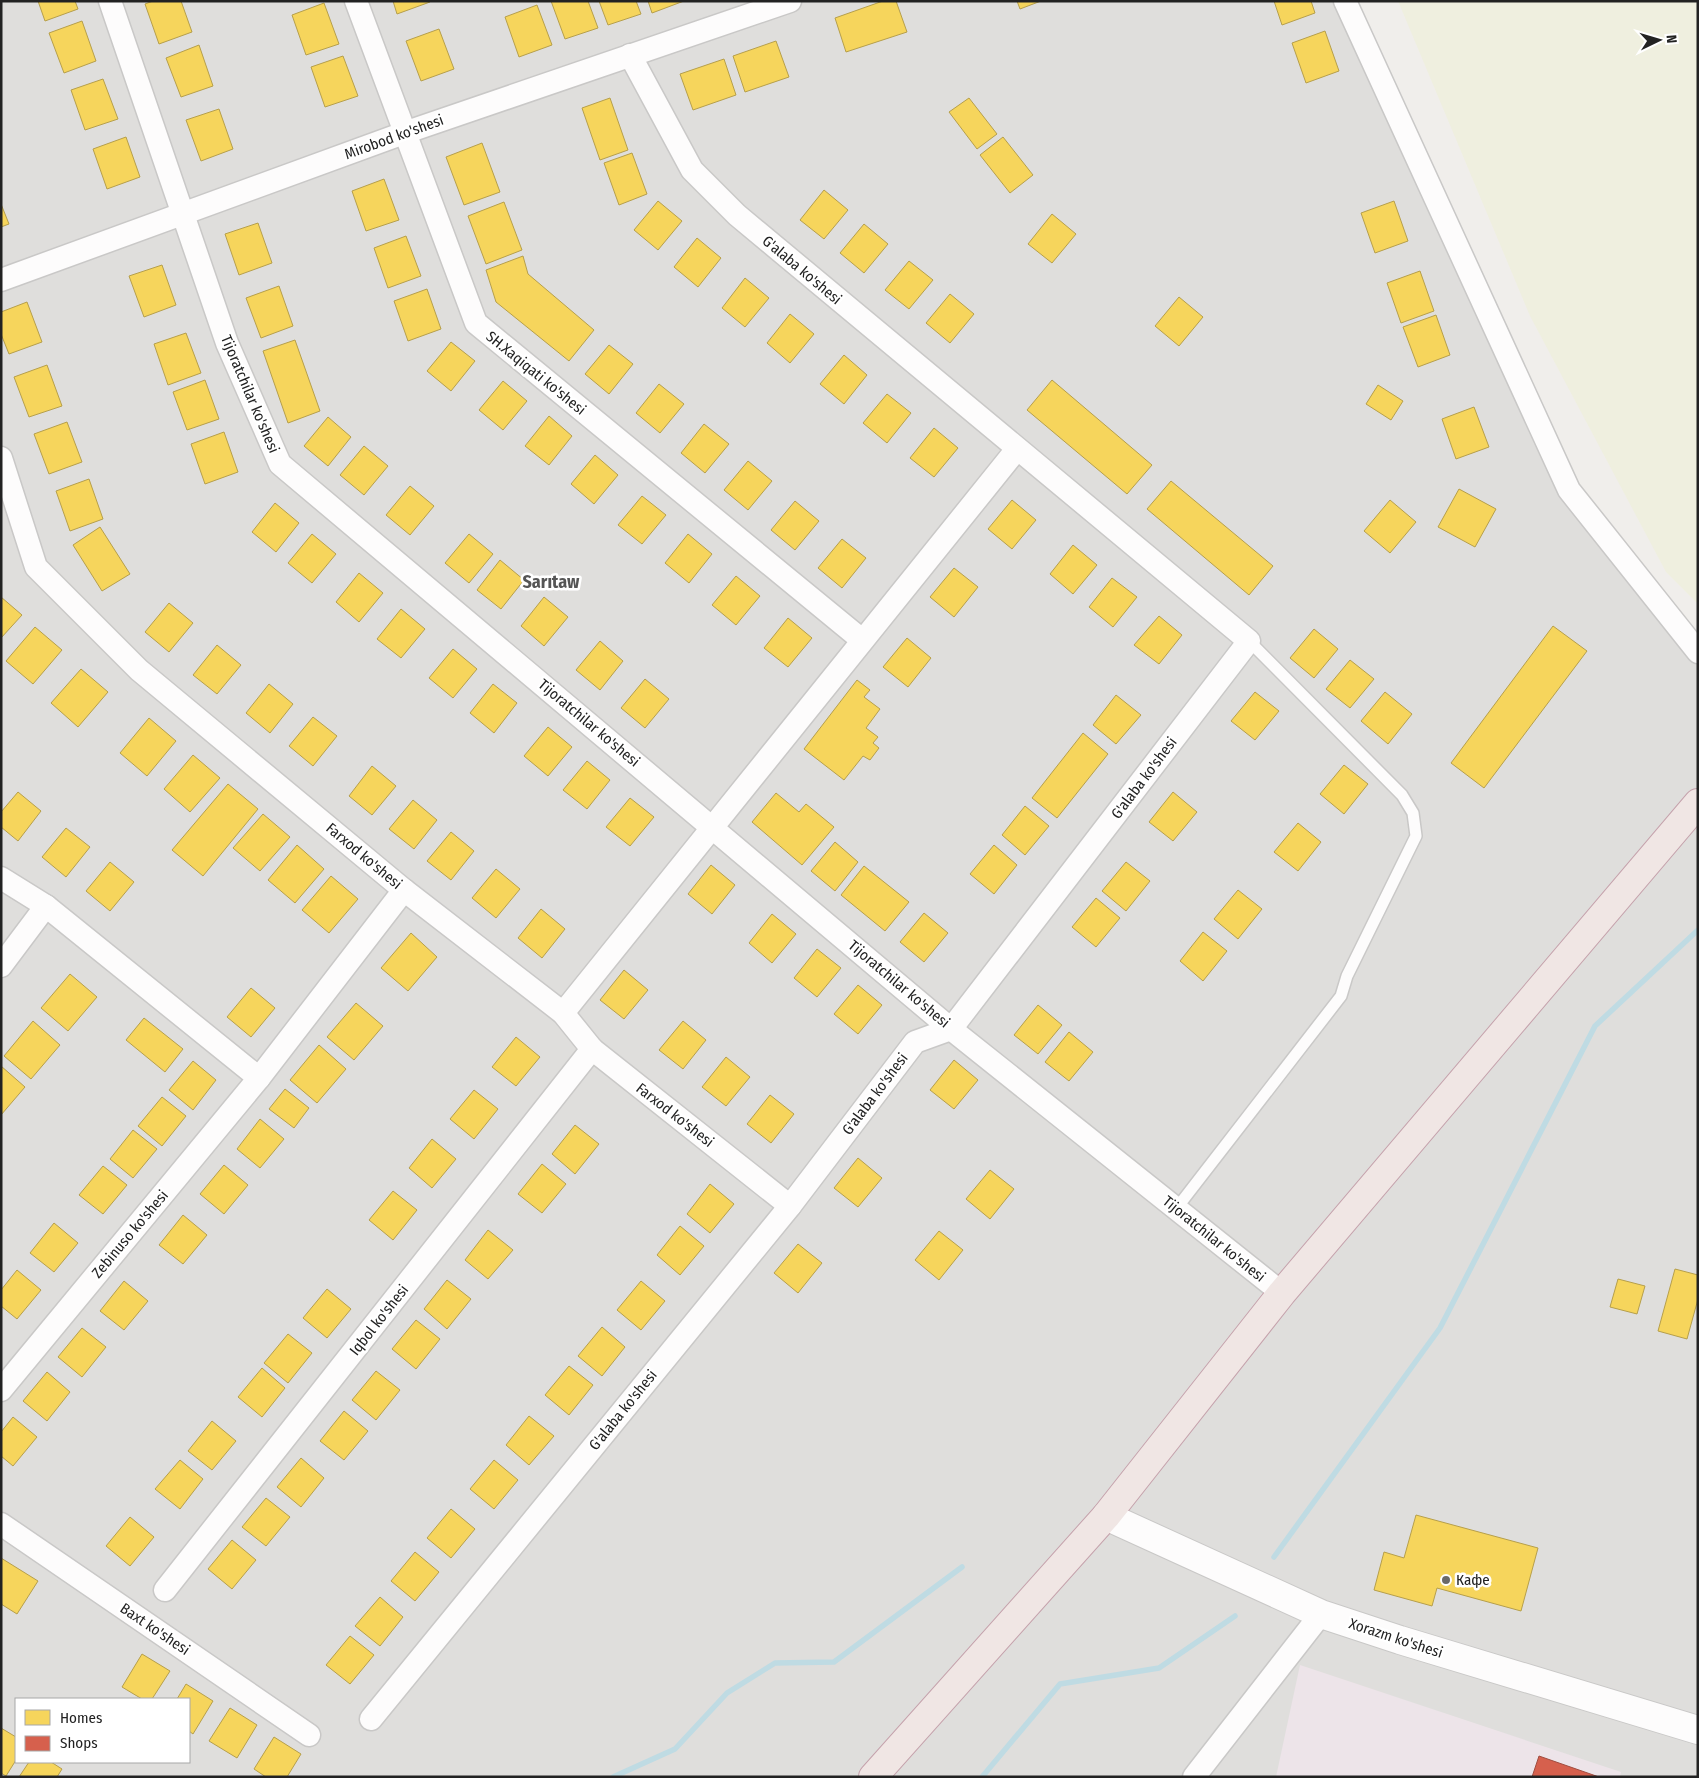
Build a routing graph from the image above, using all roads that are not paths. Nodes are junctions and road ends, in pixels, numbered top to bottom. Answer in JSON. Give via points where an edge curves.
{"nodes":[{"id":1,"x":110,"y":1,"type":"edge"},
{"id":2,"x":356,"y":1,"type":"edge"},
{"id":3,"x":790,"y":1,"type":"edge"},
{"id":4,"x":1345,"y":1,"type":"edge"},
{"id":5,"x":630,"y":55,"type":"junction"},
{"id":6,"x":404,"y":133,"type":"junction"},
{"id":7,"x":182,"y":214,"type":"junction"},
{"id":8,"x":1,"y":280,"type":"edge"},
{"id":9,"x":1017,"y":449,"type":"junction"},
{"id":10,"x":1,"y":458,"type":"edge"},
{"id":11,"x":862,"y":640,"type":"junction"},
{"id":12,"x":1249,"y":641,"type":"junction"},
{"id":13,"x":1698,"y":652,"type":"edge"},
{"id":14,"x":1698,"y":802,"type":"edge"},
{"id":15,"x":714,"y":828,"type":"junction"},
{"id":16,"x":1,"y":878,"type":"edge"},
{"id":17,"x":404,"y":890,"type":"junction"},
{"id":18,"x":46,"y":906,"type":"junction"},
{"id":19,"x":1,"y":966,"type":"edge"},
{"id":20,"x":563,"y":1013,"type":"junction"},
{"id":21,"x":951,"y":1029,"type":"junction"},
{"id":22,"x":592,"y":1050,"type":"junction"},
{"id":23,"x":259,"y":1078,"type":"junction"},
{"id":24,"x":790,"y":1206,"type":"junction"},
{"id":25,"x":1176,"y":1209,"type":"junction"},
{"id":26,"x":1282,"y":1293,"type":"junction"},
{"id":27,"x":1,"y":1390,"type":"edge"},
{"id":28,"x":1106,"y":1516,"type":"junction"},
{"id":29,"x":1,"y":1524,"type":"edge"},
{"id":30,"x":165,"y":1590,"type":"dead end"},
{"id":31,"x":1321,"y":1614,"type":"junction"},
{"id":32,"x":371,"y":1719,"type":"dead end"},
{"id":33,"x":1698,"y":1730,"type":"edge"},
{"id":34,"x":309,"y":1735,"type":"dead end"},
{"id":35,"x":873,"y":1777,"type":"edge"},
{"id":36,"x":1194,"y":1777,"type":"edge"}],
"edges":[{"from":1,"to":7,"type":"street","name":"Tijoratchilar ko'shesi"},
{"from":2,"to":6,"type":"street","name":"SH.Xaqiqati ko'shesi"},
{"from":3,"to":5,"type":"street","name":"Mirobod ko'shesi"},
{"from":4,"to":13,"type":"street","via":[[1569,490]]},
{"from":5,"to":6,"type":"street","name":"Mirobod ko'shesi"},
{"from":5,"to":9,"type":"street","name":"G'alaba ko'shesi","via":[[692,170],[736,215]]},
{"from":6,"to":7,"type":"street","name":"Mirobod ko'shesi"},
{"from":6,"to":11,"type":"street","name":"SH.Xaqiqati ko'shesi","via":[[476,324]]},
{"from":7,"to":8,"type":"street","name":"Mirobod ko'shesi"},
{"from":7,"to":15,"type":"street","name":"Tijoratchilar ko'shesi","via":[[227,343],[280,464]]},
{"from":9,"to":11,"type":"street"},
{"from":9,"to":12,"type":"street","name":"G'alaba ko'shesi"},
{"from":10,"to":17,"type":"street","name":"Farxod ko'shesi","via":[[36,567],[139,670]]},
{"from":11,"to":15,"type":"street"},
{"from":12,"to":21,"type":"street","name":"G'alaba ko'shesi"},
{"from":12,"to":25,"type":"lane","via":[[1402,795],[1413,813],[1416,836],[1347,976],[1341,996]]},
{"from":14,"to":26,"type":"highway"},
{"from":15,"to":20,"type":"street"},
{"from":15,"to":21,"type":"street","name":"Tijoratchilar ko'shesi"},
{"from":16,"to":18,"type":"street"},
{"from":17,"to":20,"type":"street","name":"Farxod ko'shesi"},
{"from":17,"to":23,"type":"street","name":"Zebinuso ko'shesi"},
{"from":18,"to":19,"type":"street"},
{"from":18,"to":23,"type":"street"},
{"from":20,"to":22,"type":"street","name":"Farxod ko'shesi"},
{"from":21,"to":24,"type":"street","name":"G'alaba ko'shesi","via":[[915,1042]]},
{"from":21,"to":25,"type":"street","name":"Tijoratchilar ko'shesi"},
{"from":22,"to":24,"type":"street","name":"Farxod ko'shesi"},
{"from":22,"to":30,"type":"street","name":"Iqbol ko'shesi"},
{"from":23,"to":27,"type":"street","name":"Zebinuso ko'shesi"},
{"from":24,"to":32,"type":"street","name":"G'alaba ko'shesi"},
{"from":25,"to":26,"type":"street","name":"Tijoratchilar ko'shesi"},
{"from":26,"to":28,"type":"highway"},
{"from":28,"to":31,"type":"street","name":"Xorazm ko'shesi"},
{"from":28,"to":35,"type":"highway"},
{"from":29,"to":34,"type":"street","name":"Baxt ko'shesi"},
{"from":31,"to":33,"type":"street","name":"Xorazm ko'shesi"},
{"from":31,"to":36,"type":"street"}]}
